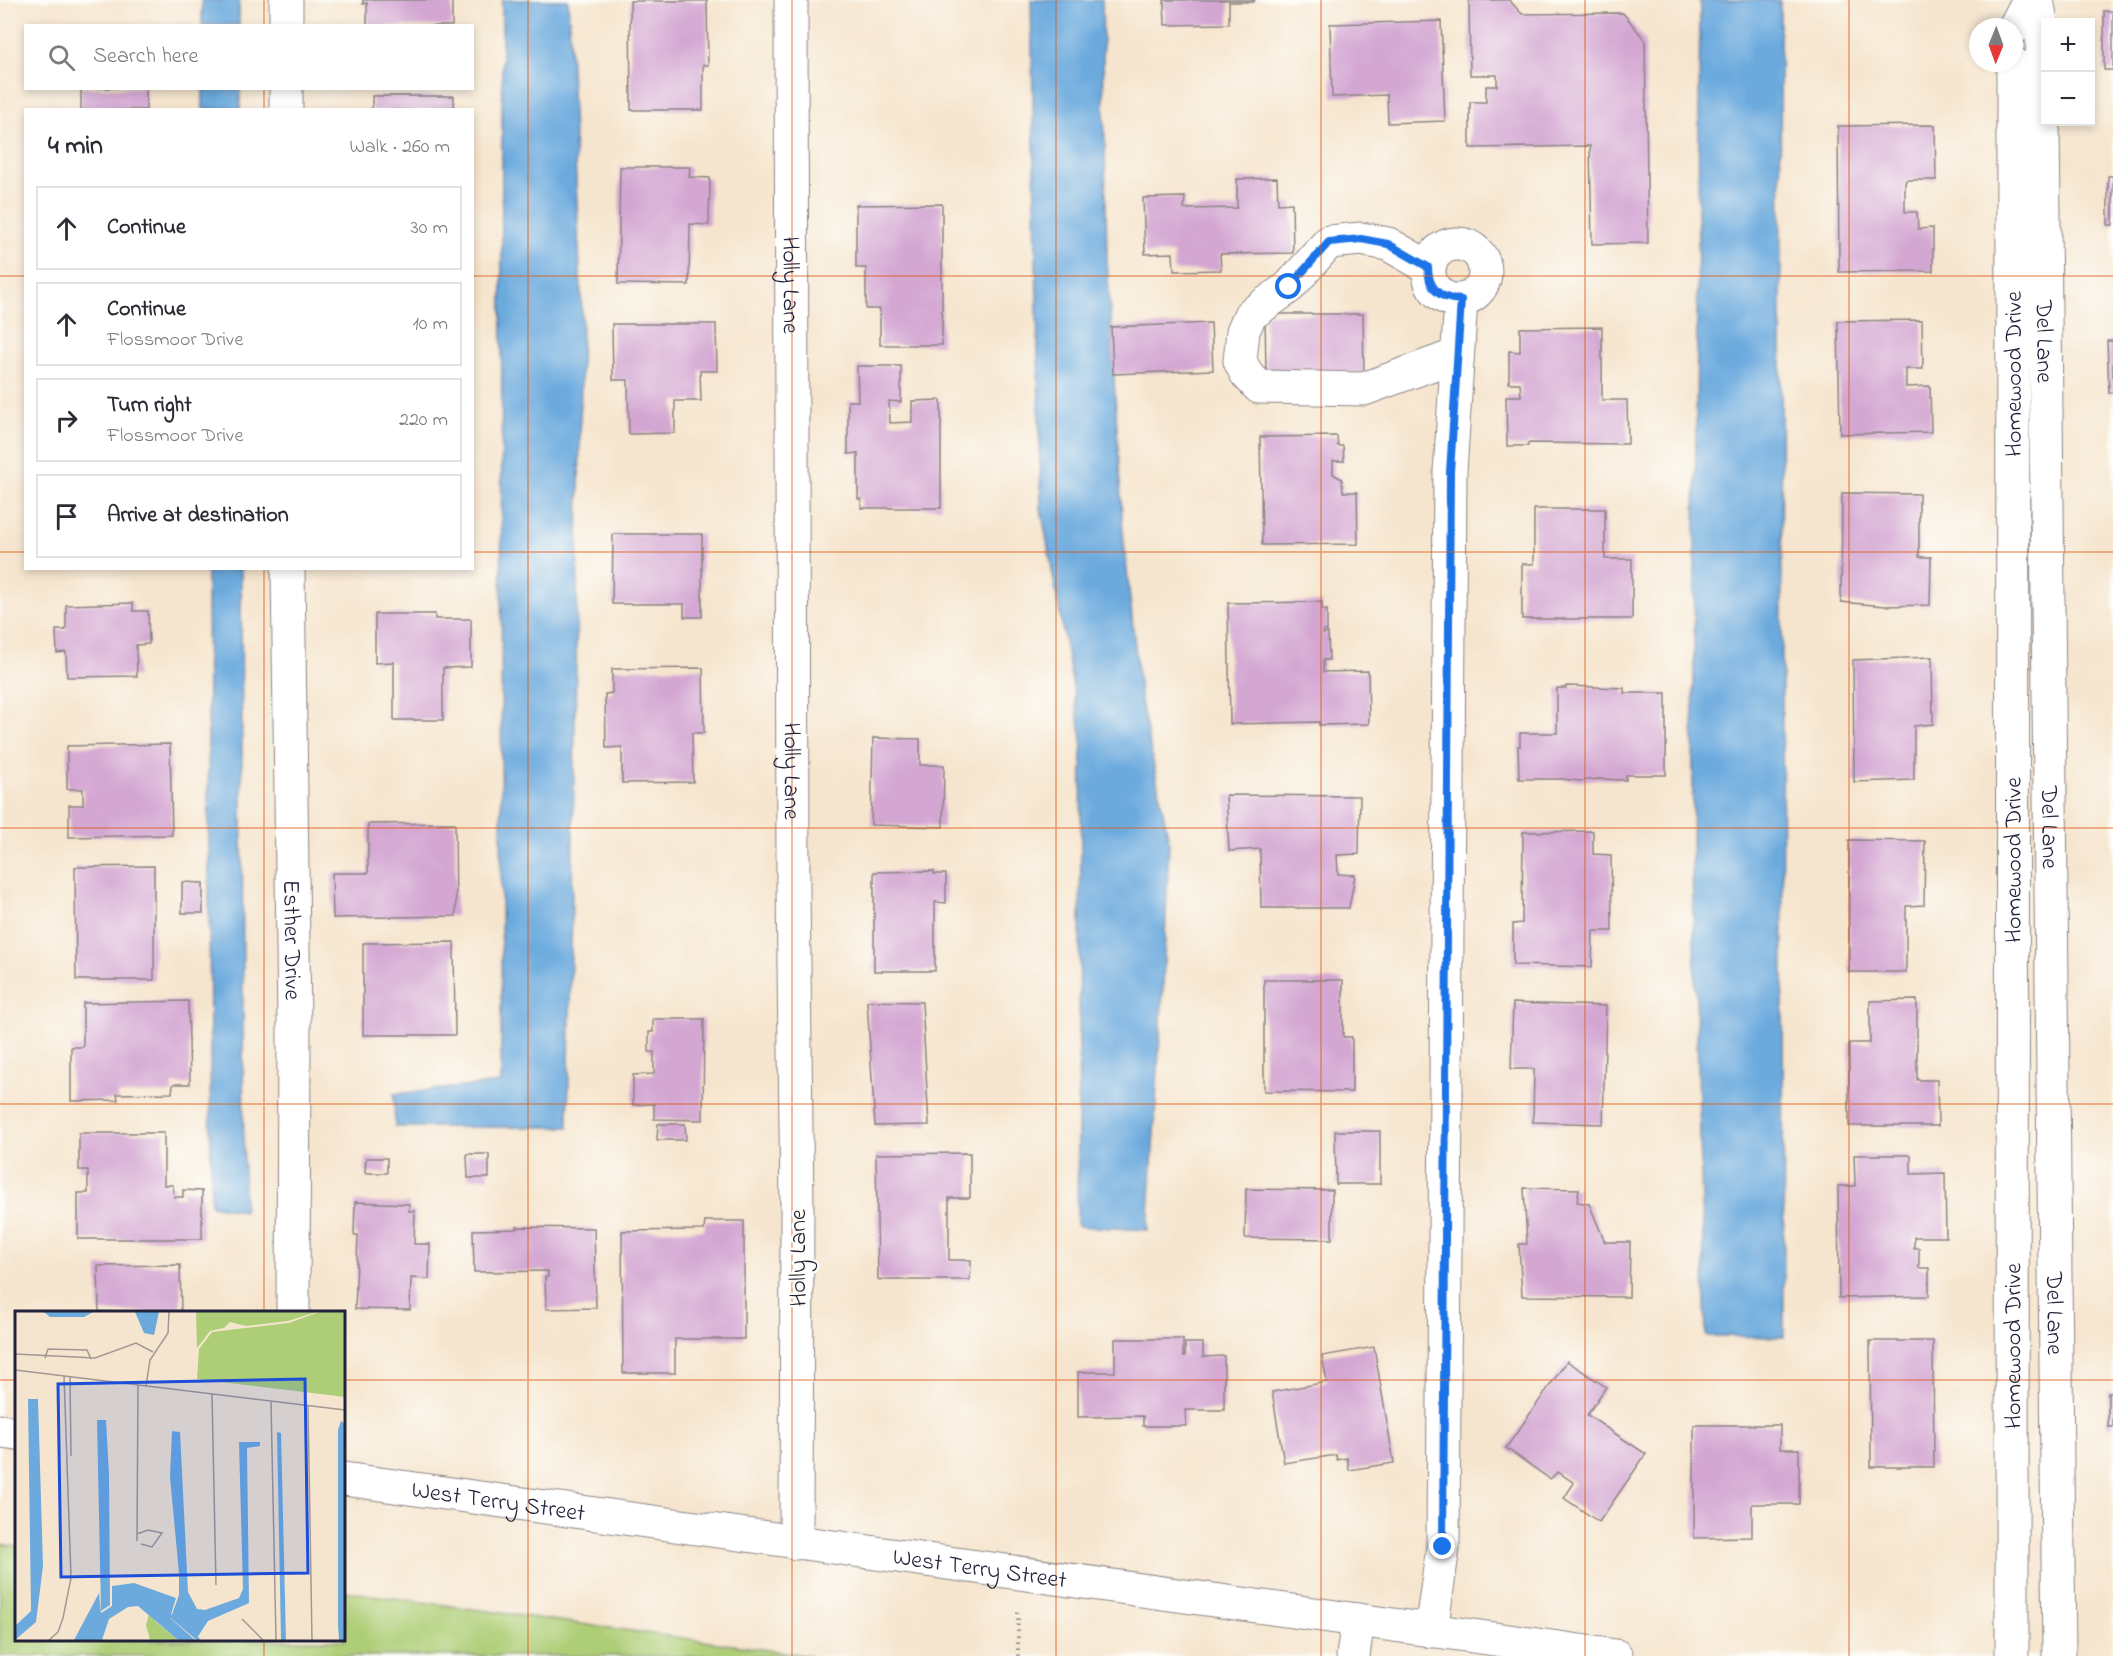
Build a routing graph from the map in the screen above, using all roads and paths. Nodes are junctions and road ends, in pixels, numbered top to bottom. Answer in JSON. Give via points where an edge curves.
{"nodes":[{"id":1,"x":286,"y":0,"type":"edge"},
{"id":2,"x":790,"y":0,"type":"edge"},
{"id":3,"x":2029,"y":0,"type":"edge"},
{"id":4,"x":2037,"y":0,"type":"edge"},
{"id":5,"x":2019,"y":18,"type":"edge"},
{"id":6,"x":286,"y":24,"type":"edge"},
{"id":7,"x":2013,"y":72,"type":"edge"},
{"id":8,"x":286,"y":90,"type":"edge"},
{"id":9,"x":286,"y":108,"type":"edge"},
{"id":10,"x":1428,"y":267,"type":"junction"},
{"id":11,"x":1461,"y":300,"type":"junction"},
{"id":12,"x":1457,"y":355,"type":"junction"},
{"id":13,"x":288,"y":570,"type":"edge"},
{"id":14,"x":293,"y":1311,"type":"edge"},
{"id":15,"x":0,"y":1431,"type":"edge"},
{"id":16,"x":15,"y":1433,"type":"edge"},
{"id":17,"x":345,"y":1479,"type":"edge"},
{"id":18,"x":796,"y":1543,"type":"junction"},
{"id":19,"x":1018,"y":1573,"type":"junction"},
{"id":20,"x":1358,"y":1620,"type":"junction"},
{"id":21,"x":1431,"y":1631,"type":"junction"},
{"id":22,"x":1017,"y":1656,"type":"edge"},
{"id":23,"x":1353,"y":1656,"type":"edge"},
{"id":24,"x":1616,"y":1656,"type":"edge"},
{"id":25,"x":2012,"y":1656,"type":"edge"},
{"id":26,"x":2059,"y":1656,"type":"edge"}],
"edges":[{"from":1,"to":6,"type":"street"},
{"from":2,"to":18,"type":"street","name":"Holly Lane"},
{"from":3,"to":5,"type":"street"},
{"from":4,"to":26,"type":"street","name":"Del Lane","via":[[2042,26]]},
{"from":7,"to":25,"type":"street","name":"Homewood Drive"},
{"from":8,"to":9,"type":"street"},
{"from":10,"to":11,"type":"street","via":[[1430,284],[1436,291],[1443,297]]},
{"from":10,"to":11,"type":"street","via":[[1445,246],[1463,244],[1472,248],[1485,273],[1483,283],[1478,291]]},
{"from":10,"to":12,"type":"street","via":[[1388,244],[1361,239],[1329,242],[1289,287],[1250,315],[1243,331],[1240,361],[1259,387],[1364,389]]},
{"from":11,"to":12,"type":"street"},
{"from":12,"to":21,"type":"street","via":[[1450,484],[1443,1547]]},
{"from":13,"to":14,"type":"street","name":"Esther Drive"},
{"from":15,"to":16,"type":"street"},
{"from":17,"to":18,"type":"street","name":"West Terry Street"},
{"from":18,"to":19,"type":"street","name":"West Terry Street"},
{"from":19,"to":20,"type":"street","name":"West Terry Street"},
{"from":19,"to":22,"type":"path"},
{"from":20,"to":21,"type":"street","name":"West Terry Street"},
{"from":20,"to":23,"type":"street"},
{"from":21,"to":24,"type":"street","name":"West Terry Street"}]}
